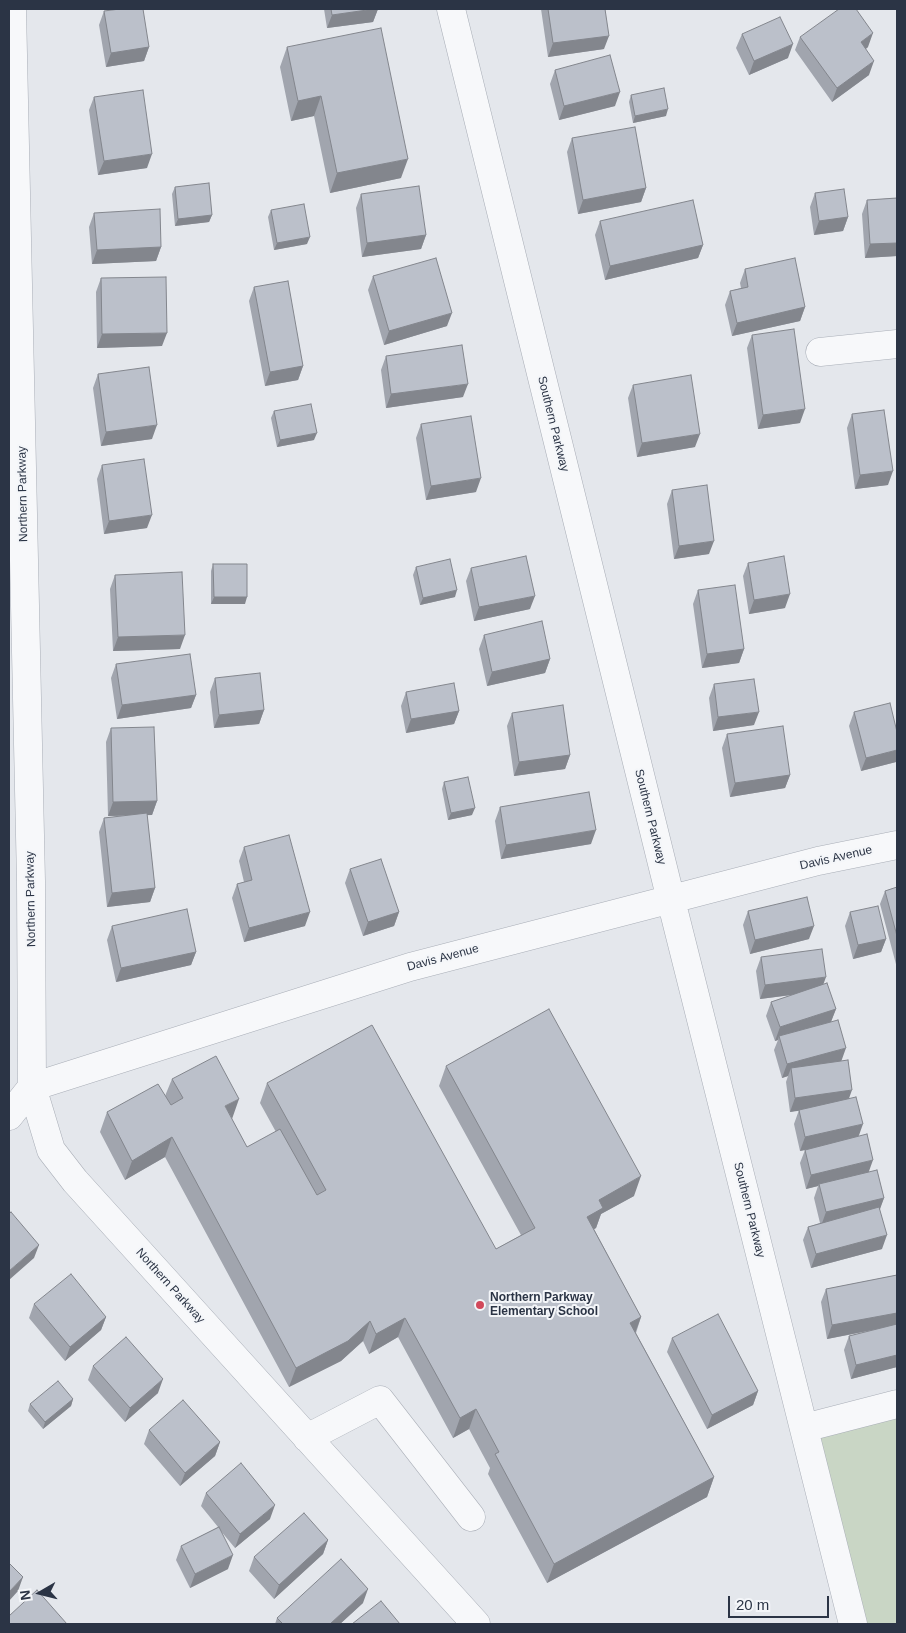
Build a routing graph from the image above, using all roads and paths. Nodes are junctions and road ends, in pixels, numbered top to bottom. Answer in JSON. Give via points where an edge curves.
{"nodes":[{"id":1,"x":12,"y":9,"type":"edge"},
{"id":2,"x":451,"y":9,"type":"edge"},
{"id":3,"x":897,"y":344,"type":"edge"},
{"id":4,"x":820,"y":352,"type":"dead end"},
{"id":5,"x":897,"y":845,"type":"edge"},
{"id":6,"x":671,"y":900,"type":"junction"},
{"id":7,"x":32,"y":1087,"type":"junction"},
{"id":8,"x":9,"y":1116,"type":"edge"},
{"id":9,"x":897,"y":1404,"type":"edge"},
{"id":10,"x":804,"y":1428,"type":"junction"},
{"id":11,"x":307,"y":1438,"type":"junction"},
{"id":12,"x":470,"y":1517,"type":"dead end"},
{"id":13,"x":476,"y":1624,"type":"edge"},
{"id":14,"x":853,"y":1624,"type":"edge"}],
"edges":[{"from":1,"to":7,"type":"street","name":"Northern Parkway","via":[[32,882]]},
{"from":2,"to":6,"type":"street","name":"Southern Parkway"},
{"from":3,"to":4,"type":"street"},
{"from":5,"to":6,"type":"street","name":"Davis Avenue"},
{"from":6,"to":7,"type":"street","name":"Davis Avenue","via":[[410,967]]},
{"from":6,"to":10,"type":"street","name":"Southern Parkway"},
{"from":7,"to":8,"type":"street"},
{"from":7,"to":11,"type":"street","name":"Northern Parkway","via":[[51,1150],[75,1181]]},
{"from":9,"to":10,"type":"street"},
{"from":10,"to":14,"type":"street","name":"Southern Parkway"},
{"from":11,"to":12,"type":"street","via":[[380,1400]]},
{"from":11,"to":13,"type":"street","name":"Northern Parkway"}]}
